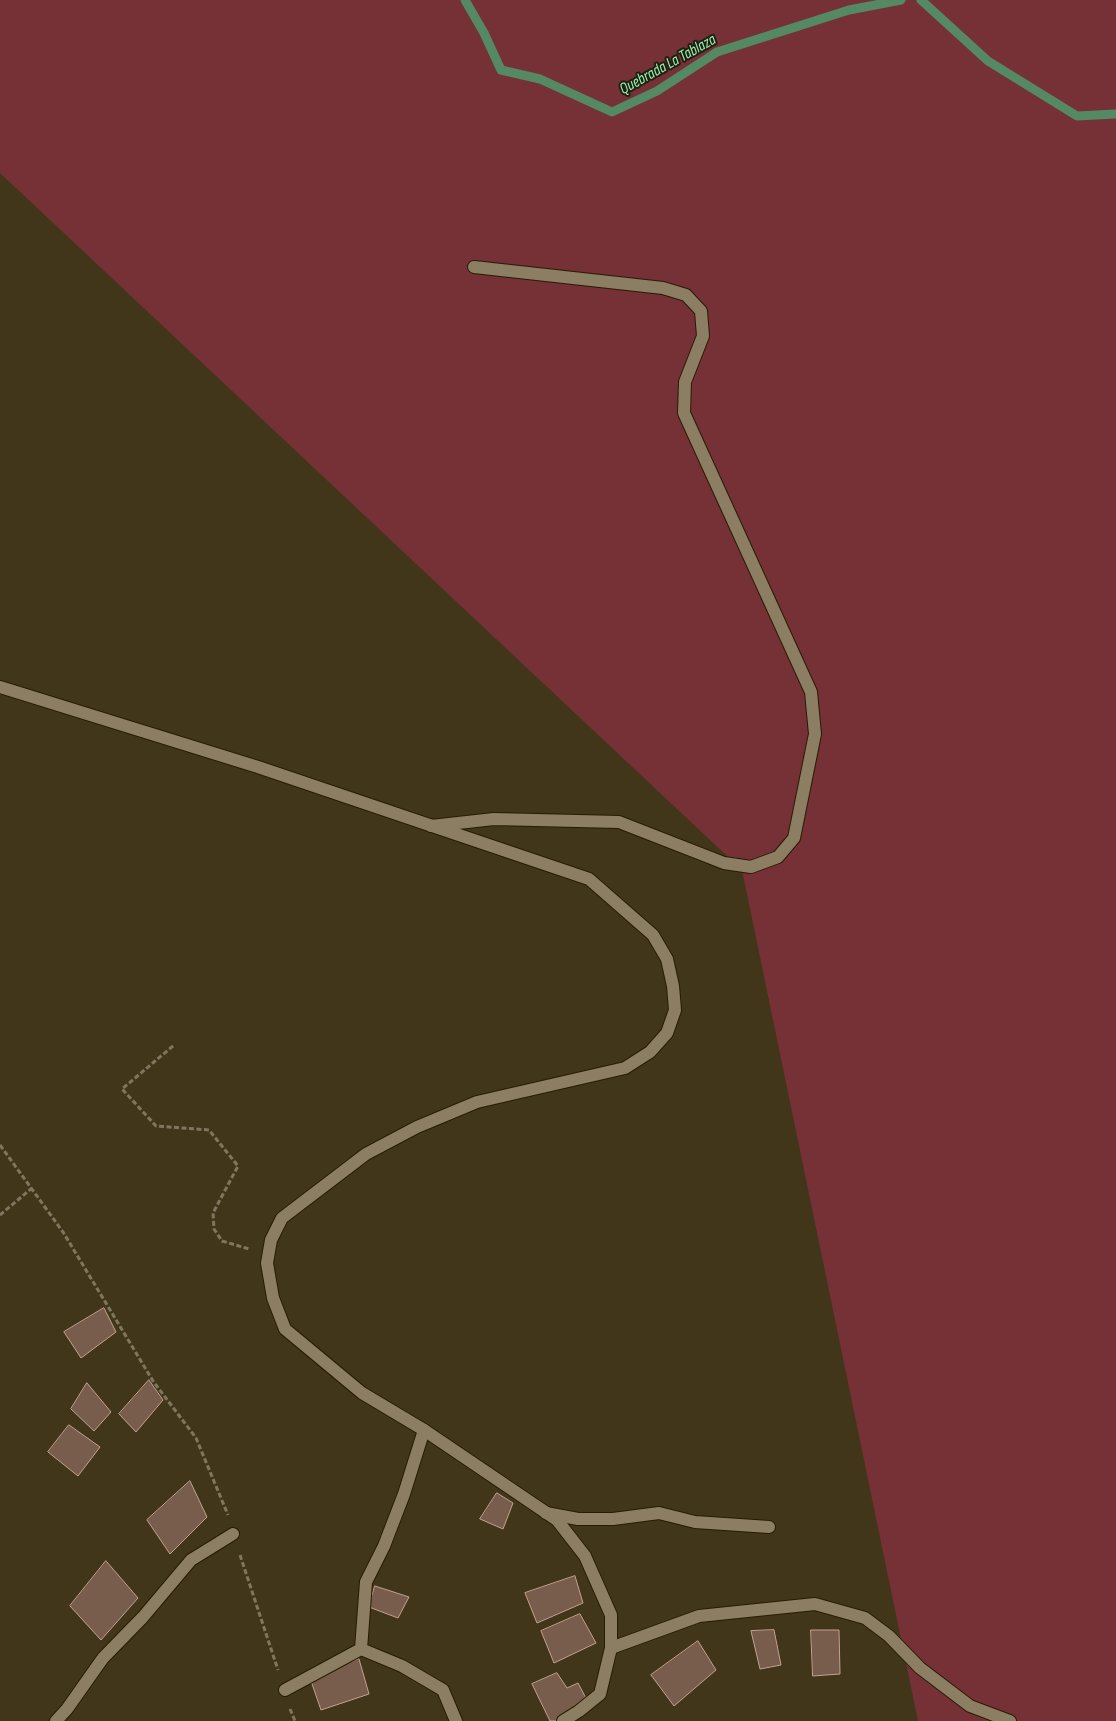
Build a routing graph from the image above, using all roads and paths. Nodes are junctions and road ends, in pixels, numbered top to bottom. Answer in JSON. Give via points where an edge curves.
{"nodes":[{"id":1,"x":474,"y":267,"type":"dead end"},
{"id":2,"x":0,"y":687,"type":"edge"},
{"id":3,"x":431,"y":826,"type":"junction"},
{"id":4,"x":173,"y":1046,"type":"dead end"},
{"id":5,"x":0,"y":1145,"type":"edge"},
{"id":6,"x":32,"y":1188,"type":"junction"},
{"id":7,"x":0,"y":1215,"type":"edge"},
{"id":8,"x":268,"y":1254,"type":"junction"},
{"id":9,"x":424,"y":1430,"type":"junction"},
{"id":10,"x":546,"y":1513,"type":"junction"},
{"id":11,"x":769,"y":1527,"type":"dead end"},
{"id":12,"x":233,"y":1534,"type":"junction"},
{"id":13,"x":611,"y":1648,"type":"junction"},
{"id":14,"x":361,"y":1649,"type":"junction"},
{"id":15,"x":285,"y":1690,"type":"junction"},
{"id":16,"x":56,"y":1721,"type":"edge"},
{"id":17,"x":295,"y":1721,"type":"edge"},
{"id":18,"x":456,"y":1721,"type":"edge"},
{"id":19,"x":562,"y":1721,"type":"edge"},
{"id":20,"x":1010,"y":1721,"type":"edge"}],
"edges":[{"from":1,"to":3,"type":"street","via":[[663,288],[686,295],[701,312],[703,336],[685,382],[684,413],[811,692],[815,734],[794,838],[778,858],[751,867],[724,863],[619,822],[494,819]]},
{"from":2,"to":3,"type":"street","via":[[258,767]]},
{"from":3,"to":8,"type":"street","via":[[589,879],[653,936],[667,959],[675,1010],[668,1033],[650,1052],[625,1068],[477,1102],[417,1127],[366,1154],[282,1218]]},
{"from":4,"to":8,"type":"path","via":[[122,1090],[156,1126],[209,1130],[238,1166],[214,1213],[214,1229],[222,1241]]},
{"from":5,"to":6,"type":"path"},
{"from":6,"to":7,"type":"path"},
{"from":6,"to":12,"type":"path","via":[[63,1232],[153,1381],[196,1438],[225,1505]]},
{"from":8,"to":9,"type":"street","via":[[273,1298],[285,1329],[362,1393]]},
{"from":9,"to":10,"type":"street"},
{"from":9,"to":14,"type":"street","via":[[404,1494],[366,1582]]},
{"from":10,"to":11,"type":"street","via":[[578,1519],[613,1519],[659,1513],[694,1522]]},
{"from":10,"to":13,"type":"street","via":[[557,1520],[585,1556],[611,1615]]},
{"from":12,"to":15,"type":"path"},
{"from":12,"to":16,"type":"street","via":[[191,1560],[144,1617],[103,1658]]},
{"from":13,"to":19,"type":"street","via":[[600,1694]]},
{"from":13,"to":20,"type":"street","via":[[699,1616],[815,1604],[865,1618],[889,1636],[920,1668],[970,1706]]},
{"from":14,"to":15,"type":"street"},
{"from":14,"to":18,"type":"street","via":[[402,1666],[443,1690]]},
{"from":15,"to":17,"type":"path"}]}
